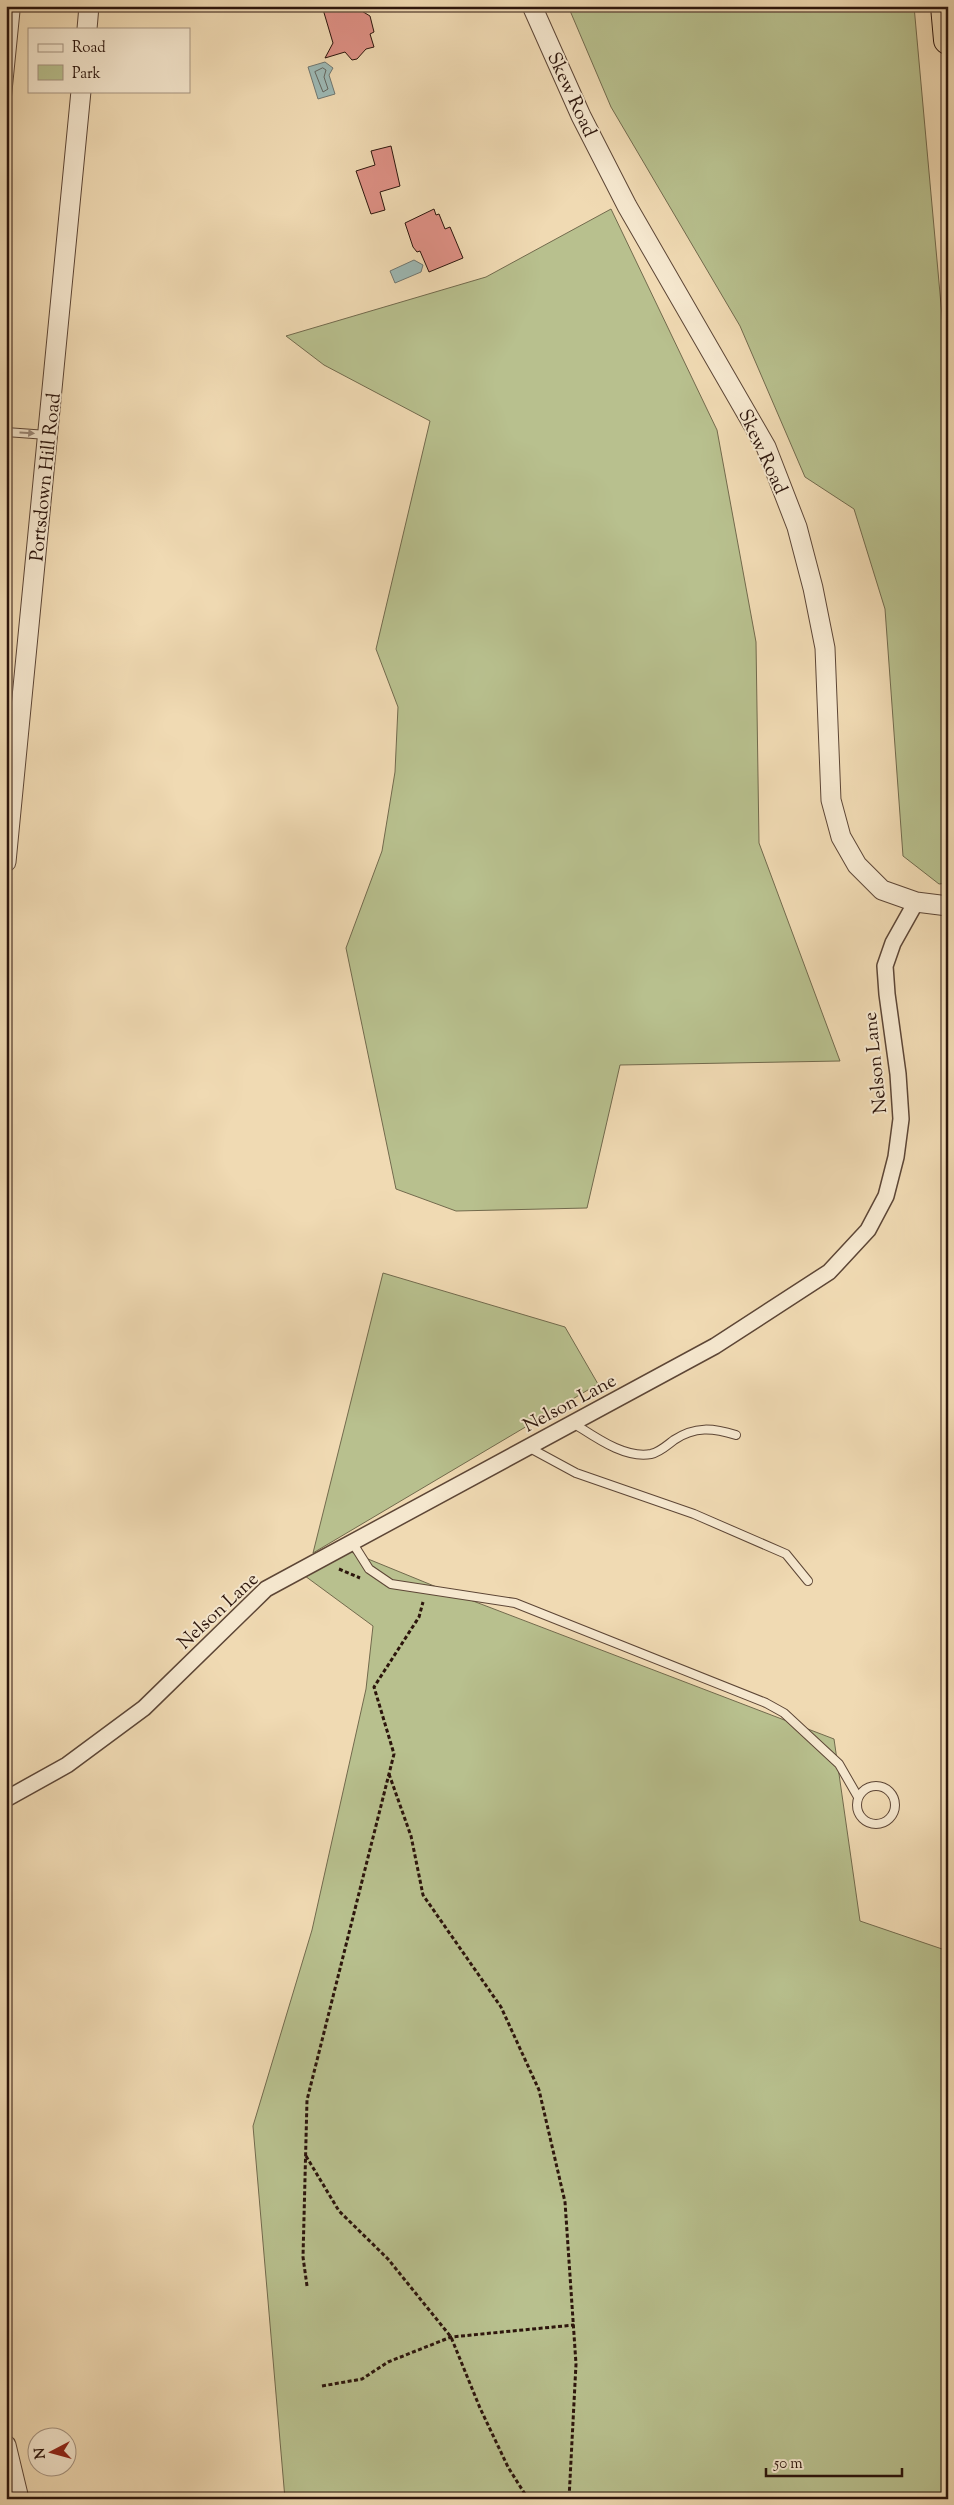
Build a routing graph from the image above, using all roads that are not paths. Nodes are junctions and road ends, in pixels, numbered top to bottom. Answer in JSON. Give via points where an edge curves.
{"nodes":[{"id":1,"x":16,"y":6,"type":"edge"},
{"id":2,"x":89,"y":6,"type":"edge"},
{"id":3,"x":532,"y":6,"type":"edge"},
{"id":4,"x":945,"y":6,"type":"edge"},
{"id":5,"x":87,"y":28,"type":"edge"},
{"id":6,"x":948,"y":40,"type":"edge"},
{"id":7,"x":81,"y":92,"type":"edge"},
{"id":8,"x":6,"y":106,"type":"edge"},
{"id":9,"x":6,"y":432,"type":"edge"},
{"id":10,"x":48,"y":435,"type":"junction"},
{"id":11,"x":6,"y":862,"type":"edge"},
{"id":12,"x":916,"y":902,"type":"junction"},
{"id":13,"x":948,"y":906,"type":"edge"},
{"id":14,"x":573,"y":1422,"type":"junction"},
{"id":15,"x":736,"y":1435,"type":"dead end"},
{"id":16,"x":528,"y":1447,"type":"junction"},
{"id":17,"x":352,"y":1542,"type":"junction"},
{"id":18,"x":808,"y":1581,"type":"dead end"},
{"id":19,"x":858,"y":1798,"type":"junction"},
{"id":20,"x":6,"y":1799,"type":"edge"},
{"id":21,"x":6,"y":2445,"type":"edge"},
{"id":22,"x":19,"y":2499,"type":"edge"}],
"edges":[{"from":1,"to":8,"type":"lane"},
{"from":2,"to":5,"type":"street"},
{"from":3,"to":12,"type":"street","name":"Skew Road","via":[[581,116],[628,206],[766,447],[797,527],[825,648],[831,800],[841,837],[857,865],[882,890]]},
{"from":4,"to":6,"type":"highway"},
{"from":7,"to":10,"type":"street","name":"Portsdown Hill Road"},
{"from":9,"to":10,"type":"lane","one_way":true},
{"from":10,"to":11,"type":"street","name":"Portsdown Hill Road"},
{"from":12,"to":13,"type":"street","name":"Skew Road"},
{"from":12,"to":14,"type":"street","name":"Nelson Lane","via":[[893,943],[885,966],[901,1118],[886,1196],[868,1230],[828,1272],[716,1346]]},
{"from":14,"to":15,"type":"lane","via":[[626,1452],[640,1454],[663,1449],[697,1429],[714,1429]]},
{"from":14,"to":16,"type":"street","name":"Nelson Lane"},
{"from":16,"to":17,"type":"street","name":"Nelson Lane"},
{"from":16,"to":18,"type":"lane","via":[[576,1472],[694,1514],[786,1554]]},
{"from":17,"to":19,"type":"lane","via":[[369,1568],[391,1584],[515,1603],[766,1703],[784,1713],[839,1764]]},
{"from":17,"to":20,"type":"street","name":"Nelson Lane","via":[[266,1589],[144,1708],[67,1765]]},
{"from":19,"to":19,"type":"lane","via":[[872,1787],[886,1789],[896,1801],[894,1814],[878,1824],[866,1821],[858,1810]]},
{"from":21,"to":22,"type":"street"}]}
